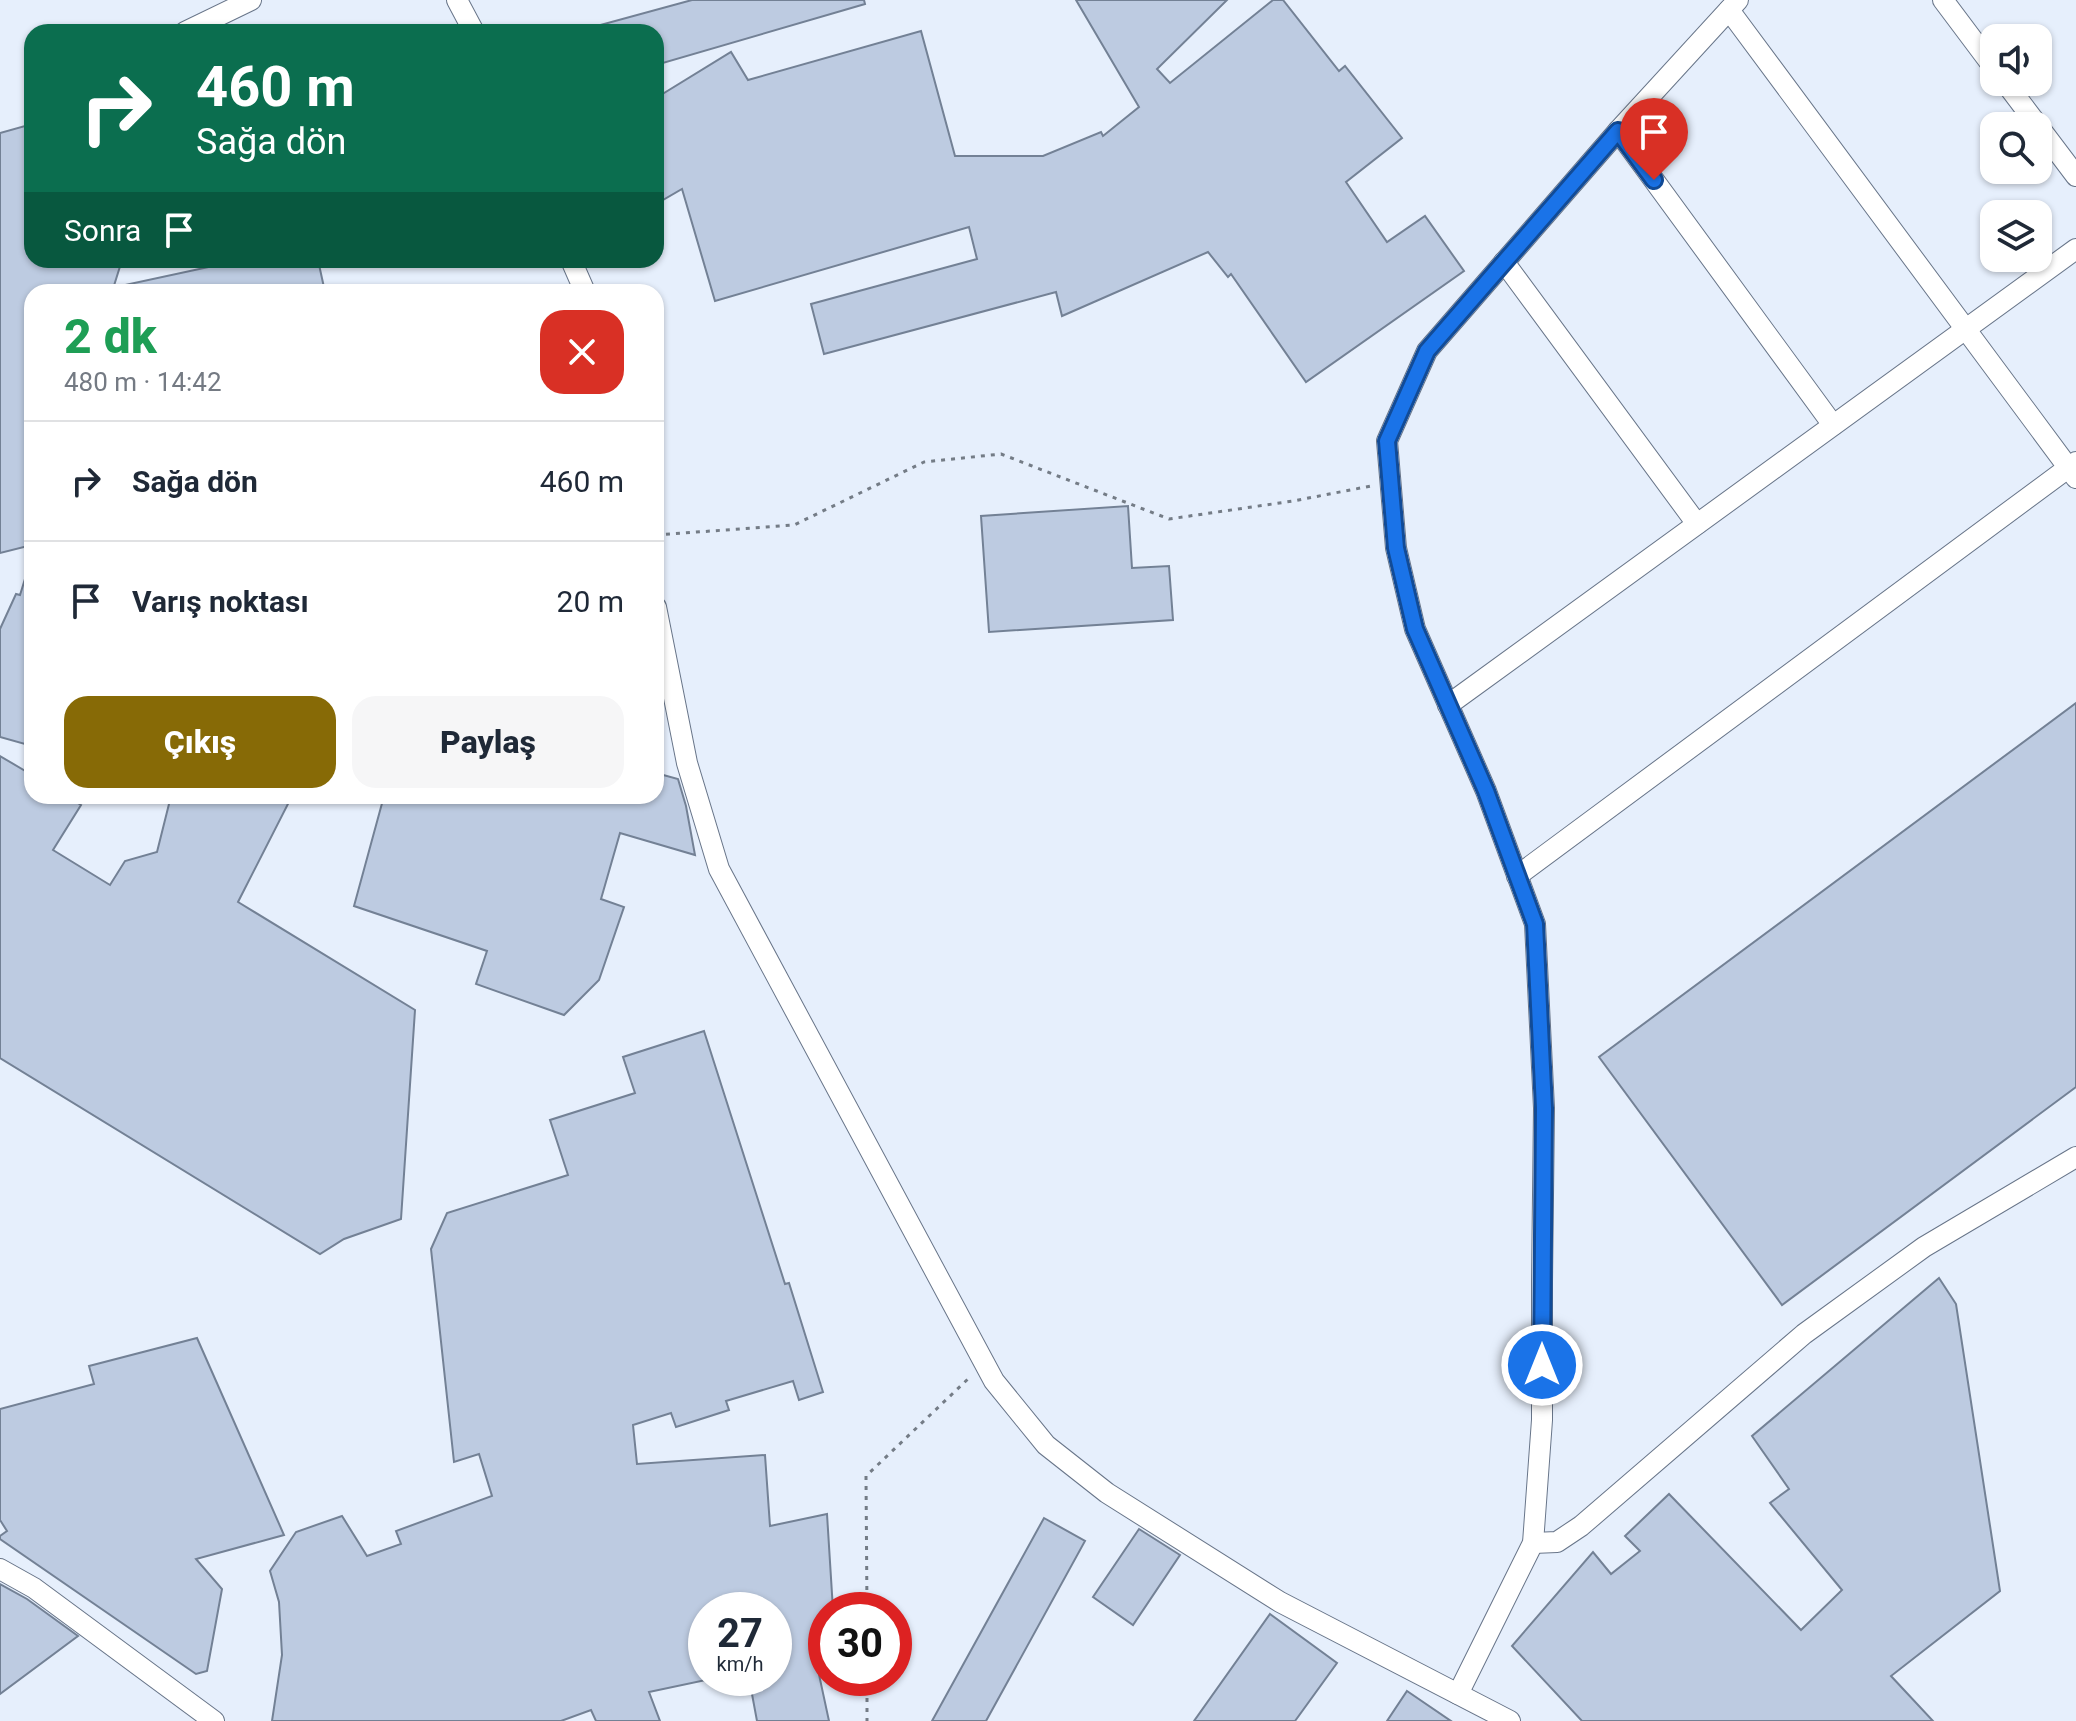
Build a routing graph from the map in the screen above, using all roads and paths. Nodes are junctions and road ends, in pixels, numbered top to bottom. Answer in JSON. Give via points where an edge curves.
{"nodes":[{"id":1,"x":251,"y":0,"type":"edge"},
{"id":2,"x":457,"y":0,"type":"edge"},
{"id":3,"x":1943,"y":0,"type":"edge"},
{"id":4,"x":1734,"y":5,"type":"edge"},
{"id":5,"x":202,"y":24,"type":"edge"},
{"id":6,"x":470,"y":24,"type":"edge"},
{"id":7,"x":1980,"y":49,"type":"edge"},
{"id":8,"x":2016,"y":96,"type":"edge"},
{"id":9,"x":1618,"y":131,"type":"junction"},
{"id":10,"x":2076,"y":176,"type":"edge"},
{"id":11,"x":2076,"y":249,"type":"edge"},
{"id":12,"x":1504,"y":262,"type":"junction"},
{"id":13,"x":1965,"y":329,"type":"junction"},
{"id":14,"x":1833,"y":425,"type":"junction"},
{"id":15,"x":2074,"y":469,"type":"edge"},
{"id":16,"x":1390,"y":483,"type":"junction"},
{"id":17,"x":1697,"y":524,"type":"junction"},
{"id":18,"x":664,"y":534,"type":"edge"},
{"id":19,"x":664,"y":647,"type":"edge"},
{"id":20,"x":1448,"y":705,"type":"junction"},
{"id":21,"x":1517,"y":876,"type":"junction"},
{"id":22,"x":2076,"y":1157,"type":"edge"},
{"id":23,"x":985,"y":1363,"type":"junction"},
{"id":24,"x":1533,"y":1543,"type":"junction"},
{"id":25,"x":0,"y":1569,"type":"edge"},
{"id":26,"x":867,"y":1592,"type":"edge"},
{"id":27,"x":1458,"y":1694,"type":"junction"},
{"id":28,"x":867,"y":1696,"type":"edge"},
{"id":29,"x":214,"y":1721,"type":"edge"},
{"id":30,"x":867,"y":1721,"type":"edge"},
{"id":31,"x":1510,"y":1721,"type":"edge"}],
"edges":[{"from":1,"to":5,"type":"street"},
{"from":2,"to":6,"type":"street"},
{"from":3,"to":7,"type":"street"},
{"from":4,"to":9,"type":"street"},
{"from":4,"to":13,"type":"street"},
{"from":8,"to":10,"type":"street"},
{"from":9,"to":12,"type":"street"},
{"from":9,"to":14,"type":"street"},
{"from":11,"to":13,"type":"street"},
{"from":12,"to":16,"type":"street","via":[[1427,351],[1387,441]]},
{"from":12,"to":17,"type":"street"},
{"from":13,"to":14,"type":"street"},
{"from":13,"to":15,"type":"street"},
{"from":14,"to":17,"type":"street"},
{"from":15,"to":21,"type":"street"},
{"from":16,"to":18,"type":"path","via":[[1169,519],[1001,454],[924,462],[794,525]]},
{"from":16,"to":20,"type":"street","via":[[1396,548],[1415,629]]},
{"from":17,"to":20,"type":"street"},
{"from":19,"to":23,"type":"street","via":[[687,763],[719,869]]},
{"from":20,"to":21,"type":"street"},
{"from":21,"to":24,"type":"street","via":[[1535,924],[1544,1108],[1542,1420]]},
{"from":22,"to":24,"type":"street","via":[[1924,1247],[1804,1334],[1581,1526],[1557,1542]]},
{"from":23,"to":26,"type":"path","via":[[866,1476]]},
{"from":23,"to":27,"type":"street","via":[[1046,1445],[1107,1493],[1280,1602]]},
{"from":24,"to":27,"type":"street"},
{"from":25,"to":29,"type":"street","via":[[34,1588]]},
{"from":27,"to":31,"type":"street"},
{"from":28,"to":30,"type":"path"}]}
